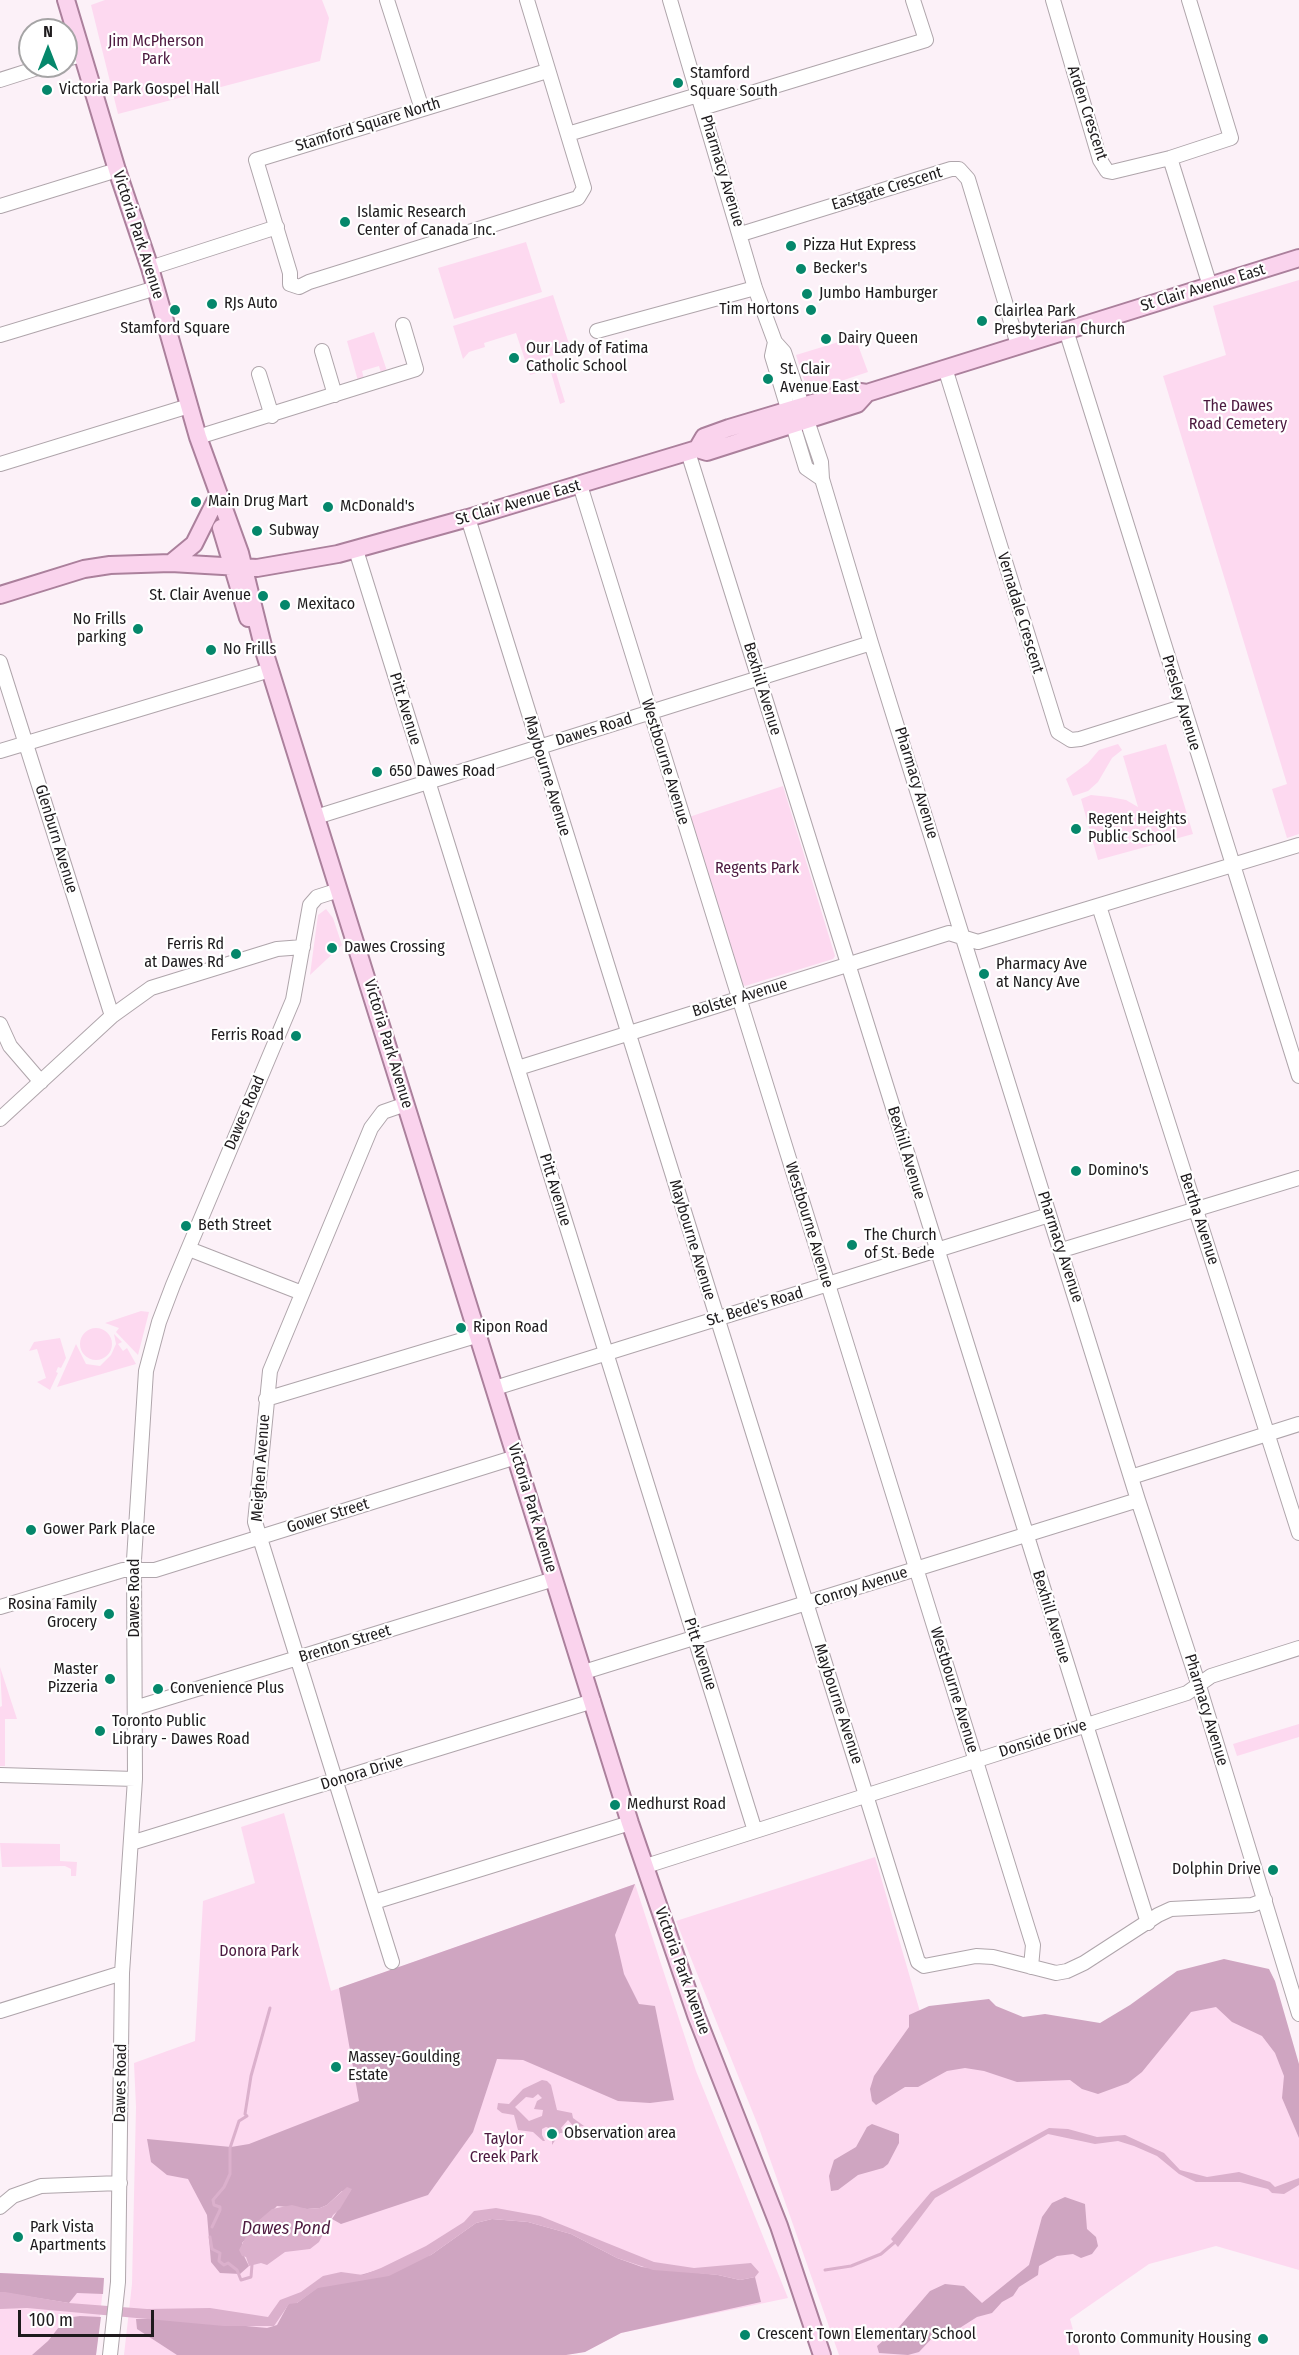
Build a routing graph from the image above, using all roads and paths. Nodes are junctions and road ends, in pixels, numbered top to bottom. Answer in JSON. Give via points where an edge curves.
{"nodes":[{"id":1,"x":66,"y":0,"type":"edge"},
{"id":2,"x":387,"y":0,"type":"edge"},
{"id":3,"x":527,"y":0,"type":"edge"},
{"id":4,"x":670,"y":0,"type":"edge"},
{"id":5,"x":913,"y":0,"type":"edge"},
{"id":6,"x":1053,"y":0,"type":"edge"},
{"id":7,"x":1189,"y":0,"type":"edge"},
{"id":8,"x":83,"y":55,"type":"junction"},
{"id":9,"x":78,"y":56,"type":"edge"},
{"id":10,"x":547,"y":71,"type":"junction"},
{"id":11,"x":18,"y":74,"type":"edge"},
{"id":12,"x":0,"y":80,"type":"edge"},
{"id":13,"x":700,"y":101,"type":"junction"},
{"id":14,"x":422,"y":109,"type":"junction"},
{"id":15,"x":568,"y":134,"type":"junction"},
{"id":16,"x":1170,"y":158,"type":"junction"},
{"id":17,"x":117,"y":170,"type":"junction"},
{"id":18,"x":0,"y":206,"type":"edge"},
{"id":19,"x":277,"y":227,"type":"junction"},
{"id":20,"x":741,"y":234,"type":"junction"},
{"id":21,"x":1299,"y":258,"type":"edge"},
{"id":22,"x":150,"y":268,"type":"junction"},
{"id":23,"x":1210,"y":286,"type":"junction"},
{"id":24,"x":156,"y":288,"type":"junction"},
{"id":25,"x":755,"y":288,"type":"junction"},
{"id":26,"x":403,"y":325,"type":"dead end"},
{"id":27,"x":1066,"y":330,"type":"junction"},
{"id":28,"x":597,"y":331,"type":"dead end"},
{"id":29,"x":0,"y":335,"type":"edge"},
{"id":30,"x":1018,"y":345,"type":"junction"},
{"id":31,"x":322,"y":351,"type":"dead end"},
{"id":32,"x":945,"y":368,"type":"junction"},
{"id":33,"x":259,"y":374,"type":"dead end"},
{"id":34,"x":335,"y":395,"type":"junction"},
{"id":35,"x":189,"y":405,"type":"junction"},
{"id":36,"x":797,"y":415,"type":"junction"},
{"id":37,"x":272,"y":416,"type":"junction"},
{"id":38,"x":198,"y":437,"type":"junction"},
{"id":39,"x":692,"y":450,"type":"junction"},
{"id":40,"x":0,"y":464,"type":"edge"},
{"id":41,"x":209,"y":471,"type":"junction"},
{"id":42,"x":580,"y":485,"type":"junction"},
{"id":43,"x":215,"y":502,"type":"junction"},
{"id":44,"x":468,"y":518,"type":"junction"},
{"id":45,"x":356,"y":550,"type":"junction"},
{"id":46,"x":165,"y":564,"type":"junction"},
{"id":47,"x":240,"y":574,"type":"junction"},
{"id":48,"x":0,"y":595,"type":"edge"},
{"id":49,"x":871,"y":643,"type":"junction"},
{"id":50,"x":0,"y":662,"type":"edge"},
{"id":51,"x":268,"y":662,"type":"junction"},
{"id":52,"x":759,"y":678,"type":"junction"},
{"id":53,"x":1182,"y":707,"type":"junction"},
{"id":54,"x":650,"y":713,"type":"junction"},
{"id":55,"x":26,"y":743,"type":"junction"},
{"id":56,"x":538,"y":748,"type":"junction"},
{"id":57,"x":0,"y":751,"type":"edge"},
{"id":58,"x":428,"y":783,"type":"junction"},
{"id":59,"x":316,"y":818,"type":"junction"},
{"id":60,"x":1299,"y":845,"type":"edge"},
{"id":61,"x":1233,"y":864,"type":"junction"},
{"id":62,"x":339,"y":890,"type":"junction"},
{"id":63,"x":1099,"y":906,"type":"junction"},
{"id":64,"x":963,"y":937,"type":"junction"},
{"id":65,"x":303,"y":947,"type":"junction"},
{"id":66,"x":847,"y":964,"type":"junction"},
{"id":67,"x":739,"y":998,"type":"junction"},
{"id":68,"x":112,"y":1016,"type":"junction"},
{"id":69,"x":0,"y":1024,"type":"edge"},
{"id":70,"x":628,"y":1033,"type":"junction"},
{"id":71,"x":518,"y":1068,"type":"junction"},
{"id":72,"x":1299,"y":1076,"type":"edge"},
{"id":73,"x":41,"y":1082,"type":"junction"},
{"id":74,"x":406,"y":1104,"type":"junction"},
{"id":75,"x":0,"y":1119,"type":"edge"},
{"id":76,"x":1299,"y":1178,"type":"edge"},
{"id":77,"x":1195,"y":1210,"type":"junction"},
{"id":78,"x":1050,"y":1215,"type":"junction"},
{"id":79,"x":189,"y":1249,"type":"junction"},
{"id":80,"x":936,"y":1249,"type":"junction"},
{"id":81,"x":1062,"y":1250,"type":"junction"},
{"id":82,"x":828,"y":1285,"type":"junction"},
{"id":83,"x":302,"y":1293,"type":"junction"},
{"id":84,"x":717,"y":1319,"type":"junction"},
{"id":85,"x":479,"y":1335,"type":"junction"},
{"id":86,"x":606,"y":1354,"type":"junction"},
{"id":87,"x":495,"y":1388,"type":"junction"},
{"id":88,"x":266,"y":1399,"type":"junction"},
{"id":89,"x":1299,"y":1424,"type":"edge"},
{"id":90,"x":1268,"y":1434,"type":"junction"},
{"id":91,"x":516,"y":1457,"type":"junction"},
{"id":92,"x":1131,"y":1478,"type":"junction"},
{"id":93,"x":1138,"y":1500,"type":"junction"},
{"id":94,"x":1299,"y":1533,"type":"edge"},
{"id":95,"x":1026,"y":1534,"type":"junction"},
{"id":96,"x":260,"y":1537,"type":"junction"},
{"id":97,"x":917,"y":1570,"type":"junction"},
{"id":98,"x":134,"y":1571,"type":"junction"},
{"id":99,"x":554,"y":1579,"type":"junction"},
{"id":100,"x":806,"y":1605,"type":"junction"},
{"id":101,"x":0,"y":1607,"type":"edge"},
{"id":102,"x":695,"y":1640,"type":"junction"},
{"id":103,"x":1299,"y":1648,"type":"edge"},
{"id":104,"x":297,"y":1659,"type":"junction"},
{"id":105,"x":584,"y":1672,"type":"junction"},
{"id":106,"x":1199,"y":1686,"type":"junction"},
{"id":107,"x":593,"y":1701,"type":"junction"},
{"id":108,"x":135,"y":1708,"type":"junction"},
{"id":109,"x":1085,"y":1725,"type":"junction"},
{"id":110,"x":976,"y":1761,"type":"junction"},
{"id":111,"x":0,"y":1775,"type":"edge"},
{"id":112,"x":135,"y":1779,"type":"junction"},
{"id":113,"x":336,"y":1781,"type":"junction"},
{"id":114,"x":867,"y":1795,"type":"junction"},
{"id":115,"x":630,"y":1822,"type":"junction"},
{"id":116,"x":755,"y":1831,"type":"junction"},
{"id":117,"x":131,"y":1843,"type":"junction"},
{"id":118,"x":646,"y":1866,"type":"junction"},
{"id":119,"x":1265,"y":1900,"type":"junction"},
{"id":120,"x":374,"y":1902,"type":"junction"},
{"id":121,"x":1148,"y":1923,"type":"junction"},
{"id":122,"x":392,"y":1962,"type":"dead end"},
{"id":123,"x":1031,"y":1967,"type":"junction"},
{"id":124,"x":122,"y":1973,"type":"junction"},
{"id":125,"x":0,"y":2011,"type":"edge"},
{"id":126,"x":1299,"y":2014,"type":"edge"},
{"id":127,"x":120,"y":2183,"type":"junction"},
{"id":128,"x":0,"y":2207,"type":"edge"},
{"id":129,"x":110,"y":2355,"type":"edge"},
{"id":130,"x":822,"y":2355,"type":"edge"}],
"edges":[{"from":1,"to":8,"type":"main road","name":"Victoria Park Avenue"},
{"from":2,"to":14,"type":"street"},
{"from":3,"to":10,"type":"street"},
{"from":4,"to":13,"type":"street","name":"Pharmacy Avenue"},
{"from":5,"to":13,"type":"street","via":[[926,40]]},
{"from":6,"to":16,"type":"street","name":"Arden Crescent","via":[[1103,166],[1107,171],[1119,172]]},
{"from":7,"to":16,"type":"street","via":[[1231,138]]},
{"from":8,"to":9,"type":"street"},
{"from":8,"to":17,"type":"main road","name":"Victoria Park Avenue"},
{"from":10,"to":14,"type":"street","name":"Stamford Square North"},
{"from":10,"to":15,"type":"street"},
{"from":11,"to":12,"type":"street"},
{"from":13,"to":15,"type":"street"},
{"from":13,"to":20,"type":"street","name":"Pharmacy Avenue"},
{"from":14,"to":19,"type":"street","name":"Stamford Square North","via":[[256,160]]},
{"from":15,"to":19,"type":"street","via":[[584,188],[578,198],[569,202],[298,288],[290,285]]},
{"from":16,"to":23,"type":"street"},
{"from":17,"to":18,"type":"street"},
{"from":17,"to":22,"type":"main road","name":"Victoria Park Avenue"},
{"from":19,"to":22,"type":"street"},
{"from":20,"to":25,"type":"street","name":"Pharmacy Avenue"},
{"from":20,"to":30,"type":"street","name":"Eastgate Crescent","via":[[959,169],[968,179]]},
{"from":21,"to":23,"type":"main road","name":"St Clair Avenue East"},
{"from":22,"to":24,"type":"main road","name":"Victoria Park Avenue"},
{"from":23,"to":27,"type":"main road","name":"St Clair Avenue East"},
{"from":24,"to":29,"type":"street"},
{"from":24,"to":35,"type":"main road","name":"Victoria Park Avenue"},
{"from":25,"to":28,"type":"street"},
{"from":25,"to":36,"type":"street","name":"Pharmacy Avenue","via":[[775,342],[772,356]]},
{"from":26,"to":34,"type":"street","via":[[416,369]]},
{"from":27,"to":30,"type":"main road","name":"St Clair Avenue East"},
{"from":27,"to":53,"type":"street","name":"Presley Avenue"},
{"from":30,"to":32,"type":"main road","name":"St Clair Avenue East"},
{"from":31,"to":34,"type":"street"},
{"from":32,"to":36,"type":"main road","name":"St Clair Avenue East","via":[[867,393],[857,404]]},
{"from":32,"to":53,"type":"street","name":"Vernadale Crescent","via":[[1058,732],[1071,740],[1080,739]]},
{"from":33,"to":37,"type":"street"},
{"from":34,"to":37,"type":"street"},
{"from":35,"to":38,"type":"main road","name":"Victoria Park Avenue"},
{"from":35,"to":40,"type":"street"},
{"from":36,"to":39,"type":"main road","name":"St Clair Avenue East","via":[[706,436]]},
{"from":36,"to":49,"type":"street","name":"Pharmacy Avenue","via":[[820,462]]},
{"from":37,"to":38,"type":"street"},
{"from":38,"to":41,"type":"main road","name":"Victoria Park Avenue"},
{"from":39,"to":42,"type":"main road","name":"St Clair Avenue East"},
{"from":39,"to":52,"type":"street","name":"Bexhill Avenue"},
{"from":41,"to":43,"type":"main road","name":"Victoria Park Avenue"},
{"from":41,"to":47,"type":"main road","name":"Victoria Park Avenue","via":[[224,505]]},
{"from":42,"to":44,"type":"main road","name":"St Clair Avenue East"},
{"from":42,"to":54,"type":"street","name":"Westbourne Avenue"},
{"from":43,"to":46,"type":"main road","via":[[194,544]]},
{"from":43,"to":47,"type":"main road","name":"Victoria Park Avenue"},
{"from":44,"to":45,"type":"main road","name":"St Clair Avenue East"},
{"from":44,"to":56,"type":"street","name":"Maybourne Avenue"},
{"from":45,"to":47,"type":"main road","name":"St Clair Avenue East"},
{"from":45,"to":58,"type":"street","name":"Pitt Avenue"},
{"from":46,"to":47,"type":"main road","name":"St Clair Avenue East"},
{"from":46,"to":48,"type":"main road","name":"St Clair Avenue East","via":[[84,569]]},
{"from":47,"to":51,"type":"main road","name":"Victoria Park Avenue"},
{"from":49,"to":52,"type":"street","name":"Dawes Road"},
{"from":49,"to":64,"type":"street","name":"Pharmacy Avenue"},
{"from":50,"to":55,"type":"street","name":"Glenburn Avenue"},
{"from":51,"to":55,"type":"street"},
{"from":51,"to":59,"type":"main road","name":"Victoria Park Avenue"},
{"from":52,"to":54,"type":"street","name":"Dawes Road"},
{"from":52,"to":66,"type":"street","name":"Bexhill Avenue"},
{"from":53,"to":61,"type":"street","name":"Presley Avenue"},
{"from":54,"to":56,"type":"street","name":"Dawes Road"},
{"from":54,"to":67,"type":"street","name":"Westbourne Avenue"},
{"from":55,"to":57,"type":"street"},
{"from":55,"to":68,"type":"street","name":"Glenburn Avenue"},
{"from":56,"to":58,"type":"street","name":"Dawes Road"},
{"from":56,"to":70,"type":"street","name":"Maybourne Avenue"},
{"from":58,"to":59,"type":"street","name":"Dawes Road"},
{"from":58,"to":71,"type":"street","name":"Pitt Avenue"},
{"from":59,"to":62,"type":"main road","name":"Victoria Park Avenue"},
{"from":60,"to":61,"type":"street","name":"Bolster Avenue"},
{"from":61,"to":63,"type":"street","name":"Bolster Avenue"},
{"from":61,"to":72,"type":"street","name":"Presley Avenue"},
{"from":62,"to":65,"type":"street","name":"Dawes Road","via":[[311,901]]},
{"from":62,"to":74,"type":"main road","name":"Victoria Park Avenue"},
{"from":63,"to":64,"type":"street","name":"Bolster Avenue","via":[[978,942]]},
{"from":63,"to":77,"type":"street","name":"Bertha Avenue"},
{"from":64,"to":66,"type":"street","name":"Bolster Avenue","via":[[949,933]]},
{"from":64,"to":78,"type":"street","name":"Pharmacy Avenue"},
{"from":65,"to":68,"type":"street","via":[[277,949],[165,982],[137,996]]},
{"from":65,"to":79,"type":"street","name":"Dawes Road","via":[[293,1000]]},
{"from":66,"to":67,"type":"street","name":"Bolster Avenue"},
{"from":66,"to":80,"type":"street","name":"Bexhill Avenue"},
{"from":67,"to":70,"type":"street","name":"Bolster Avenue"},
{"from":67,"to":82,"type":"street","name":"Westbourne Avenue"},
{"from":68,"to":73,"type":"street"},
{"from":69,"to":73,"type":"street","via":[[10,1046]]},
{"from":70,"to":71,"type":"street","name":"Bolster Avenue"},
{"from":70,"to":84,"type":"street","name":"Maybourne Avenue"},
{"from":71,"to":86,"type":"street","name":"Pitt Avenue"},
{"from":73,"to":75,"type":"street"},
{"from":74,"to":83,"type":"street","name":"Meighen Avenue","via":[[383,1112],[371,1128]]},
{"from":74,"to":85,"type":"main road","name":"Victoria Park Avenue"},
{"from":76,"to":77,"type":"street"},
{"from":77,"to":81,"type":"street"},
{"from":77,"to":90,"type":"street","name":"Bertha Avenue"},
{"from":78,"to":80,"type":"street","name":"St. Bede's Road"},
{"from":78,"to":81,"type":"street","name":"Pharmacy Avenue"},
{"from":79,"to":83,"type":"street"},
{"from":79,"to":98,"type":"street","name":"Dawes Road","via":[[159,1322],[146,1371]]},
{"from":80,"to":82,"type":"street","name":"St. Bede's Road"},
{"from":80,"to":95,"type":"street","name":"Bexhill Avenue"},
{"from":81,"to":92,"type":"street","name":"Pharmacy Avenue"},
{"from":82,"to":84,"type":"street","name":"St. Bede's Road"},
{"from":82,"to":97,"type":"street","name":"Westbourne Avenue"},
{"from":83,"to":88,"type":"street","name":"Meighen Avenue","via":[[270,1371]]},
{"from":84,"to":86,"type":"street","name":"St. Bede's Road"},
{"from":84,"to":100,"type":"street","name":"Maybourne Avenue"},
{"from":85,"to":87,"type":"main road","name":"Victoria Park Avenue"},
{"from":85,"to":88,"type":"street"},
{"from":86,"to":87,"type":"street","name":"St. Bede's Road"},
{"from":86,"to":102,"type":"street","name":"Pitt Avenue"},
{"from":87,"to":91,"type":"main road","name":"Victoria Park Avenue"},
{"from":88,"to":96,"type":"street","name":"Meighen Avenue","via":[[255,1522]]},
{"from":89,"to":90,"type":"street"},
{"from":90,"to":92,"type":"street"},
{"from":90,"to":94,"type":"street","name":"Bertha Avenue"},
{"from":91,"to":96,"type":"street","name":"Gower Street"},
{"from":91,"to":99,"type":"main road","name":"Victoria Park Avenue"},
{"from":92,"to":93,"type":"street","name":"Pharmacy Avenue"},
{"from":93,"to":95,"type":"street","name":"Conroy Avenue"},
{"from":93,"to":106,"type":"street","name":"Pharmacy Avenue"},
{"from":95,"to":97,"type":"street","name":"Conroy Avenue"},
{"from":95,"to":109,"type":"street","name":"Bexhill Avenue"},
{"from":96,"to":98,"type":"street","name":"Gower Street","via":[[155,1570]]},
{"from":96,"to":104,"type":"street","name":"Meighen Avenue"},
{"from":97,"to":100,"type":"street","name":"Conroy Avenue"},
{"from":97,"to":110,"type":"street","name":"Westbourne Avenue"},
{"from":98,"to":101,"type":"street","name":"Gower Street","via":[[95,1577]]},
{"from":98,"to":108,"type":"street","name":"Dawes Road"},
{"from":99,"to":104,"type":"street","name":"Brenton Street"},
{"from":99,"to":105,"type":"main road","name":"Victoria Park Avenue"},
{"from":100,"to":102,"type":"street","name":"Conroy Avenue"},
{"from":100,"to":114,"type":"street","name":"Maybourne Avenue"},
{"from":102,"to":105,"type":"street","name":"Conroy Avenue"},
{"from":102,"to":116,"type":"street","name":"Pitt Avenue"},
{"from":103,"to":106,"type":"street","name":"Donside Drive","via":[[1211,1676]]},
{"from":104,"to":108,"type":"street","name":"Brenton Street"},
{"from":104,"to":113,"type":"street","name":"Meighen Avenue"},
{"from":105,"to":107,"type":"main road","name":"Victoria Park Avenue"},
{"from":106,"to":109,"type":"street","name":"Donside Drive"},
{"from":106,"to":119,"type":"street","name":"Pharmacy Avenue"},
{"from":107,"to":113,"type":"street","name":"Donora Drive"},
{"from":107,"to":115,"type":"main road","name":"Victoria Park Avenue"},
{"from":108,"to":112,"type":"street","name":"Dawes Road"},
{"from":109,"to":110,"type":"street","name":"Donside Drive"},
{"from":109,"to":121,"type":"street","name":"Bexhill Avenue"},
{"from":110,"to":114,"type":"street","name":"Donside Drive"},
{"from":110,"to":123,"type":"street","name":"Westbourne Avenue","via":[[1033,1945]]},
{"from":111,"to":112,"type":"street"},
{"from":112,"to":117,"type":"street","name":"Dawes Road"},
{"from":113,"to":117,"type":"street","name":"Donora Drive"},
{"from":113,"to":120,"type":"street","name":"Meighen Avenue"},
{"from":114,"to":116,"type":"street","name":"Donside Drive"},
{"from":114,"to":123,"type":"street","name":"Maybourne Avenue","via":[[918,1962],[924,1965],[976,1956]]},
{"from":115,"to":118,"type":"main road","name":"Victoria Park Avenue"},
{"from":115,"to":120,"type":"street"},
{"from":116,"to":118,"type":"street","name":"Donside Drive"},
{"from":117,"to":124,"type":"street","name":"Dawes Road"},
{"from":118,"to":130,"type":"main road","name":"Victoria Park Avenue","via":[[696,2015],[779,2226]]},
{"from":119,"to":121,"type":"street","via":[[1252,1905],[1170,1910]]},
{"from":119,"to":126,"type":"street","name":"Pharmacy Avenue"},
{"from":120,"to":122,"type":"street","name":"Meighen Avenue"},
{"from":121,"to":123,"type":"street","via":[[1067,1971],[1056,1973]]},
{"from":124,"to":125,"type":"street"},
{"from":124,"to":127,"type":"street","name":"Dawes Road"},
{"from":127,"to":128,"type":"street","via":[[41,2186],[13,2196]]},
{"from":127,"to":129,"type":"street","name":"Dawes Road","via":[[118,2282]]}]}
